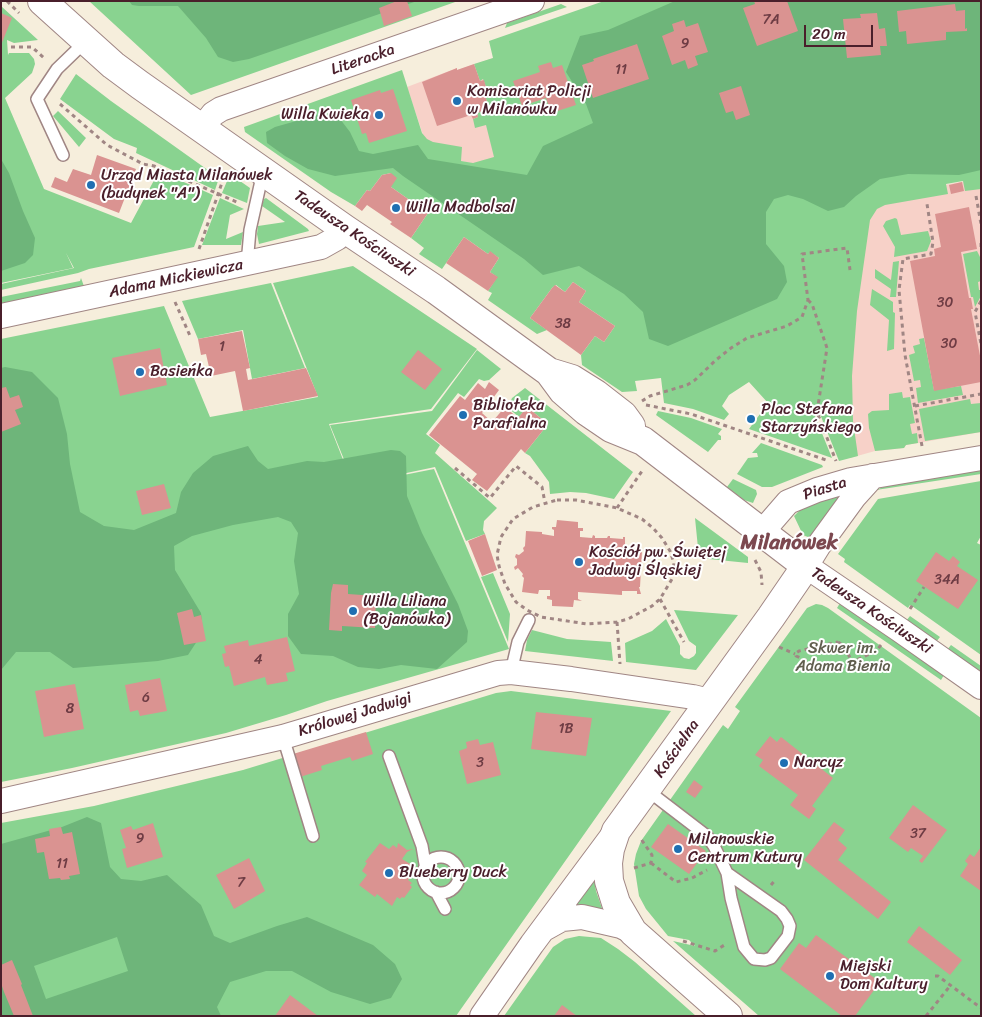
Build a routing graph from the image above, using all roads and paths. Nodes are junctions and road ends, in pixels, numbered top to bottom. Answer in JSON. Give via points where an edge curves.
{"nodes":[{"id":1,"x":42,"y":1,"type":"edge"},
{"id":2,"x":532,"y":1,"type":"edge"},
{"id":3,"x":86,"y":42,"type":"junction"},
{"id":4,"x":11,"y":47,"type":"dead end"},
{"id":5,"x":58,"y":69,"type":"junction"},
{"id":6,"x":54,"y":99,"type":"dead end"},
{"id":7,"x":201,"y":128,"type":"junction"},
{"id":8,"x":237,"y":154,"type":"junction"},
{"id":9,"x":63,"y":155,"type":"dead end"},
{"id":10,"x":263,"y":172,"type":"junction"},
{"id":11,"x":218,"y":195,"type":"junction"},
{"id":12,"x":976,"y":196,"type":"dead end"},
{"id":13,"x":927,"y":204,"type":"dead end"},
{"id":14,"x":254,"y":209,"type":"junction"},
{"id":15,"x":981,"y":224,"type":"edge"},
{"id":16,"x":345,"y":229,"type":"junction"},
{"id":17,"x":981,"y":243,"type":"edge"},
{"id":18,"x":199,"y":249,"type":"dead end"},
{"id":19,"x":981,"y":251,"type":"edge"},
{"id":20,"x":248,"y":264,"type":"junction"},
{"id":21,"x":850,"y":270,"type":"dead end"},
{"id":22,"x":174,"y":299,"type":"dead end"},
{"id":23,"x":808,"y":300,"type":"junction"},
{"id":24,"x":981,"y":301,"type":"edge"},
{"id":25,"x":1,"y":316,"type":"edge"},
{"id":26,"x":191,"y":338,"type":"dead end"},
{"id":27,"x":981,"y":344,"type":"edge"},
{"id":28,"x":981,"y":394,"type":"edge"},
{"id":29,"x":915,"y":406,"type":"junction"},
{"id":30,"x":922,"y":446,"type":"dead end"},
{"id":31,"x":981,"y":458,"type":"edge"},
{"id":32,"x":835,"y":459,"type":"dead end"},
{"id":33,"x":838,"y":467,"type":"dead end"},
{"id":34,"x":455,"y":468,"type":"dead end"},
{"id":35,"x":650,"y":473,"type":"dead end"},
{"id":36,"x":873,"y":476,"type":"junction"},
{"id":37,"x":545,"y":503,"type":"junction"},
{"id":38,"x":617,"y":508,"type":"junction"},
{"id":39,"x":757,"y":543,"type":"junction"},
{"id":40,"x":806,"y":566,"type":"junction"},
{"id":41,"x":924,"y":586,"type":"dead end"},
{"id":42,"x":761,"y":591,"type":"dead end"},
{"id":43,"x":660,"y":599,"type":"junction"},
{"id":44,"x":912,"y":606,"type":"dead end"},
{"id":45,"x":529,"y":620,"type":"dead end"},
{"id":46,"x":617,"y":622,"type":"junction"},
{"id":47,"x":684,"y":642,"type":"dead end"},
{"id":48,"x":775,"y":643,"type":"dead end"},
{"id":49,"x":795,"y":654,"type":"junction"},
{"id":50,"x":620,"y":670,"type":"dead end"},
{"id":51,"x":511,"y":672,"type":"junction"},
{"id":52,"x":981,"y":687,"type":"edge"},
{"id":53,"x":708,"y":705,"type":"junction"},
{"id":54,"x":283,"y":737,"type":"junction"},
{"id":55,"x":389,"y":756,"type":"dead end"},
{"id":56,"x":648,"y":790,"type":"junction"},
{"id":57,"x":1,"y":801,"type":"edge"},
{"id":58,"x":313,"y":836,"type":"dead end"},
{"id":59,"x":625,"y":837,"type":"junction"},
{"id":60,"x":652,"y":863,"type":"junction"},
{"id":61,"x":425,"y":864,"type":"junction"},
{"id":62,"x":724,"y":867,"type":"junction"},
{"id":63,"x":628,"y":869,"type":"dead end"},
{"id":64,"x":436,"y":892,"type":"junction"},
{"id":65,"x":445,"y":909,"type":"dead end"},
{"id":66,"x":544,"y":929,"type":"junction"},
{"id":67,"x":633,"y":932,"type":"junction"},
{"id":68,"x":935,"y":976,"type":"dead end"},
{"id":69,"x":950,"y":986,"type":"junction"},
{"id":70,"x":981,"y":1008,"type":"edge"},
{"id":71,"x":482,"y":1016,"type":"edge"},
{"id":72,"x":728,"y":1016,"type":"edge"},
{"id":73,"x":926,"y":1016,"type":"edge"}],
"edges":[{"from":1,"to":3,"type":"street","name":"Tadeusza Kościuszki"},
{"from":2,"to":7,"type":"street","name":"Literacka","via":[[221,109]]},
{"from":3,"to":5,"type":"lane"},
{"from":3,"to":7,"type":"street","name":"Tadeusza Kościuszki"},
{"from":4,"to":5,"type":"path","via":[[32,47]]},
{"from":5,"to":9,"type":"lane","via":[[36,99]]},
{"from":6,"to":11,"type":"path","via":[[107,144],[144,164]]},
{"from":7,"to":8,"type":"street","name":"Tadeusza Kościuszki"},
{"from":8,"to":10,"type":"street","name":"Tadeusza Kościuszki"},
{"from":8,"to":11,"type":"path","via":[[228,166]]},
{"from":10,"to":14,"type":"lane"},
{"from":10,"to":16,"type":"street","name":"Tadeusza Kościuszki"},
{"from":11,"to":14,"type":"path"},
{"from":11,"to":18,"type":"path"},
{"from":12,"to":15,"type":"path"},
{"from":13,"to":29,"type":"path","via":[[933,242],[931,254],[903,259],[899,290]]},
{"from":14,"to":20,"type":"lane"},
{"from":16,"to":20,"type":"street","name":"Adama Mickiewicza","via":[[321,247]]},
{"from":16,"to":39,"type":"street","name":"Tadeusza Kościuszki","via":[[549,372],[572,379],[596,394],[623,415],[643,441]]},
{"from":17,"to":19,"type":"path"},
{"from":20,"to":25,"type":"street","name":"Adama Mickiewicza"},
{"from":21,"to":23,"type":"path","via":[[847,248],[802,254]]},
{"from":22,"to":26,"type":"path"},
{"from":23,"to":32,"type":"path","via":[[827,348],[817,412]]},
{"from":23,"to":33,"type":"path","via":[[802,317],[793,324],[747,338],[687,385],[650,396],[639,404],[691,414]]},
{"from":24,"to":27,"type":"path","via":[[975,312]]},
{"from":28,"to":29,"type":"path"},
{"from":29,"to":30,"type":"path"},
{"from":31,"to":36,"type":"street","name":"Piasta"},
{"from":34,"to":37,"type":"path","via":[[490,498],[516,466],[542,487]]},
{"from":35,"to":38,"type":"path","via":[[643,468]]},
{"from":36,"to":39,"type":"street","name":"Piasta","via":[[832,484],[788,502]]},
{"from":36,"to":40,"type":"street","name":"Piasta","via":[[818,545]]},
{"from":37,"to":38,"type":"path","via":[[576,500]]},
{"from":37,"to":46,"type":"path","via":[[514,519],[501,537],[497,555],[499,566],[512,596],[527,610],[541,617],[587,624]]},
{"from":38,"to":43,"type":"path","via":[[642,519],[662,538],[670,551],[674,564],[672,579]]},
{"from":39,"to":40,"type":"street","name":"Tadeusza Kościuszki"},
{"from":39,"to":42,"type":"path"},
{"from":40,"to":52,"type":"street","name":"Tadeusza Kościuszki"},
{"from":40,"to":53,"type":"street","name":"Kościelna"},
{"from":41,"to":44,"type":"path"},
{"from":43,"to":46,"type":"path"},
{"from":43,"to":47,"type":"path"},
{"from":45,"to":51,"type":"lane","via":[[518,642]]},
{"from":46,"to":50,"type":"path"},
{"from":48,"to":49,"type":"path"},
{"from":49,"to":49,"type":"path","via":[[838,642],[847,650],[850,661],[844,668],[832,671]]},
{"from":51,"to":53,"type":"street","name":"Królowej Jadwigi","via":[[693,696]]},
{"from":51,"to":54,"type":"street","name":"Królowej Jadwigi","via":[[498,672]]},
{"from":53,"to":56,"type":"street","name":"Kościelna"},
{"from":54,"to":57,"type":"street","name":"Królowej Jadwigi"},
{"from":54,"to":58,"type":"lane"},
{"from":55,"to":61,"type":"lane","via":[[422,846]]},
{"from":56,"to":59,"type":"street","name":"Kościelna"},
{"from":56,"to":62,"type":"lane","via":[[707,836]]},
{"from":59,"to":60,"type":"path","via":[[639,835],[652,856]]},
{"from":59,"to":66,"type":"street","name":"Kościelna"},
{"from":59,"to":67,"type":"street","via":[[610,849],[609,882],[616,903]]},
{"from":60,"to":62,"type":"path","via":[[676,882]]},
{"from":60,"to":63,"type":"path"},
{"from":61,"to":64,"type":"lane","via":[[424,882]]},
{"from":61,"to":64,"type":"lane","via":[[435,857],[446,857],[458,870],[457,883],[453,888],[448,892]]},
{"from":62,"to":62,"type":"lane","via":[[787,919],[790,926],[788,936],[771,958],[754,959],[744,947]]},
{"from":64,"to":65,"type":"lane"},
{"from":66,"to":67,"type":"street","name":"Kościelna","via":[[562,919],[582,917],[622,926]]},
{"from":66,"to":71,"type":"street","name":"Kościelna"},
{"from":67,"to":72,"type":"street"},
{"from":68,"to":69,"type":"path"},
{"from":69,"to":70,"type":"path"},
{"from":69,"to":73,"type":"path"}]}
